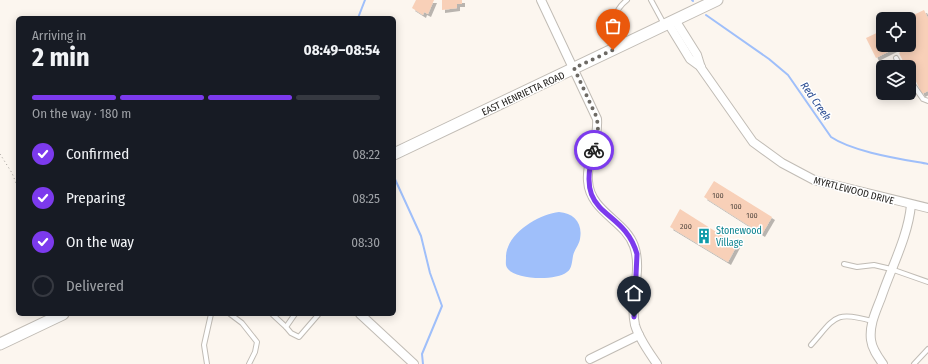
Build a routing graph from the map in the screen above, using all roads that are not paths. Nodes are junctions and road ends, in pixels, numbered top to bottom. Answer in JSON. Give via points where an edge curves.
{"nodes":[{"id":1,"x":542,"y":0,"type":"edge"},
{"id":2,"x":627,"y":0,"type":"edge"},
{"id":3,"x":651,"y":0,"type":"edge"},
{"id":4,"x":716,"y":0,"type":"edge"},
{"id":5,"x":669,"y":23,"type":"junction"},
{"id":6,"x":626,"y":43,"type":"junction"},
{"id":7,"x":574,"y":68,"type":"junction"},
{"id":8,"x":916,"y":89,"type":"edge"},
{"id":9,"x":928,"y":101,"type":"edge"},
{"id":10,"x":396,"y":153,"type":"edge"},
{"id":11,"x":911,"y":205,"type":"junction"},
{"id":12,"x":928,"y":208,"type":"edge"},
{"id":13,"x":844,"y":264,"type":"dead end"},
{"id":14,"x":891,"y":269,"type":"junction"},
{"id":15,"x":928,"y":282,"type":"edge"},
{"id":16,"x":59,"y":316,"type":"edge"},
{"id":17,"x":211,"y":316,"type":"edge"},
{"id":18,"x":233,"y":316,"type":"edge"},
{"id":19,"x":274,"y":316,"type":"edge"},
{"id":20,"x":294,"y":316,"type":"edge"},
{"id":21,"x":317,"y":316,"type":"edge"},
{"id":22,"x":362,"y":316,"type":"edge"},
{"id":23,"x":872,"y":321,"type":"junction"},
{"id":24,"x":286,"y":327,"type":"junction"},
{"id":25,"x":638,"y":335,"type":"junction"},
{"id":26,"x":0,"y":344,"type":"edge"},
{"id":27,"x":811,"y":345,"type":"dead end"},
{"id":28,"x":928,"y":349,"type":"edge"},
{"id":29,"x":590,"y":359,"type":"dead end"},
{"id":30,"x":207,"y":364,"type":"edge"},
{"id":31,"x":249,"y":364,"type":"edge"},
{"id":32,"x":414,"y":364,"type":"edge"},
{"id":33,"x":657,"y":364,"type":"edge"},
{"id":34,"x":883,"y":364,"type":"edge"},
{"id":35,"x":914,"y":364,"type":"edge"}],
"edges":[{"from":1,"to":7,"type":"street"},
{"from":2,"to":6,"type":"lane","via":[[618,9],[615,19]]},
{"from":3,"to":5,"type":"lane"},
{"from":4,"to":5,"type":"main road","name":"EAST HENRIETTA ROAD"},
{"from":5,"to":6,"type":"main road","name":"EAST HENRIETTA ROAD"},
{"from":5,"to":11,"type":"street","name":"MYRTLEWOOD DRIVE","via":[[697,55],[701,68],[753,142],[782,163],[814,180]]},
{"from":6,"to":7,"type":"main road","name":"EAST HENRIETTA ROAD"},
{"from":7,"to":10,"type":"main road","name":"EAST HENRIETTA ROAD"},
{"from":7,"to":25,"type":"street","via":[[597,118],[597,137],[588,174],[590,191],[600,208],[626,231],[637,254],[634,317]]},
{"from":8,"to":9,"type":"lane","via":[[923,99]]},
{"from":11,"to":12,"type":"street","name":"MYRTLEWOOD DRIVE"},
{"from":11,"to":14,"type":"street","via":[[910,219]]},
{"from":13,"to":14,"type":"lane","via":[[858,267],[874,265]]},
{"from":14,"to":15,"type":"lane"},
{"from":14,"to":23,"type":"street"},
{"from":16,"to":26,"type":"main road"},
{"from":17,"to":30,"type":"lane","via":[[204,345]]},
{"from":18,"to":31,"type":"lane","via":[[253,334],[257,342]]},
{"from":19,"to":24,"type":"lane"},
{"from":20,"to":24,"type":"lane"},
{"from":21,"to":24,"type":"lane","via":[[299,337]]},
{"from":22,"to":32,"type":"street"},
{"from":23,"to":27,"type":"lane","via":[[843,315],[835,318]]},
{"from":23,"to":34,"type":"street","via":[[871,339],[875,353]]},
{"from":25,"to":29,"type":"street"},
{"from":25,"to":33,"type":"street"},
{"from":28,"to":35,"type":"lane"}]}
